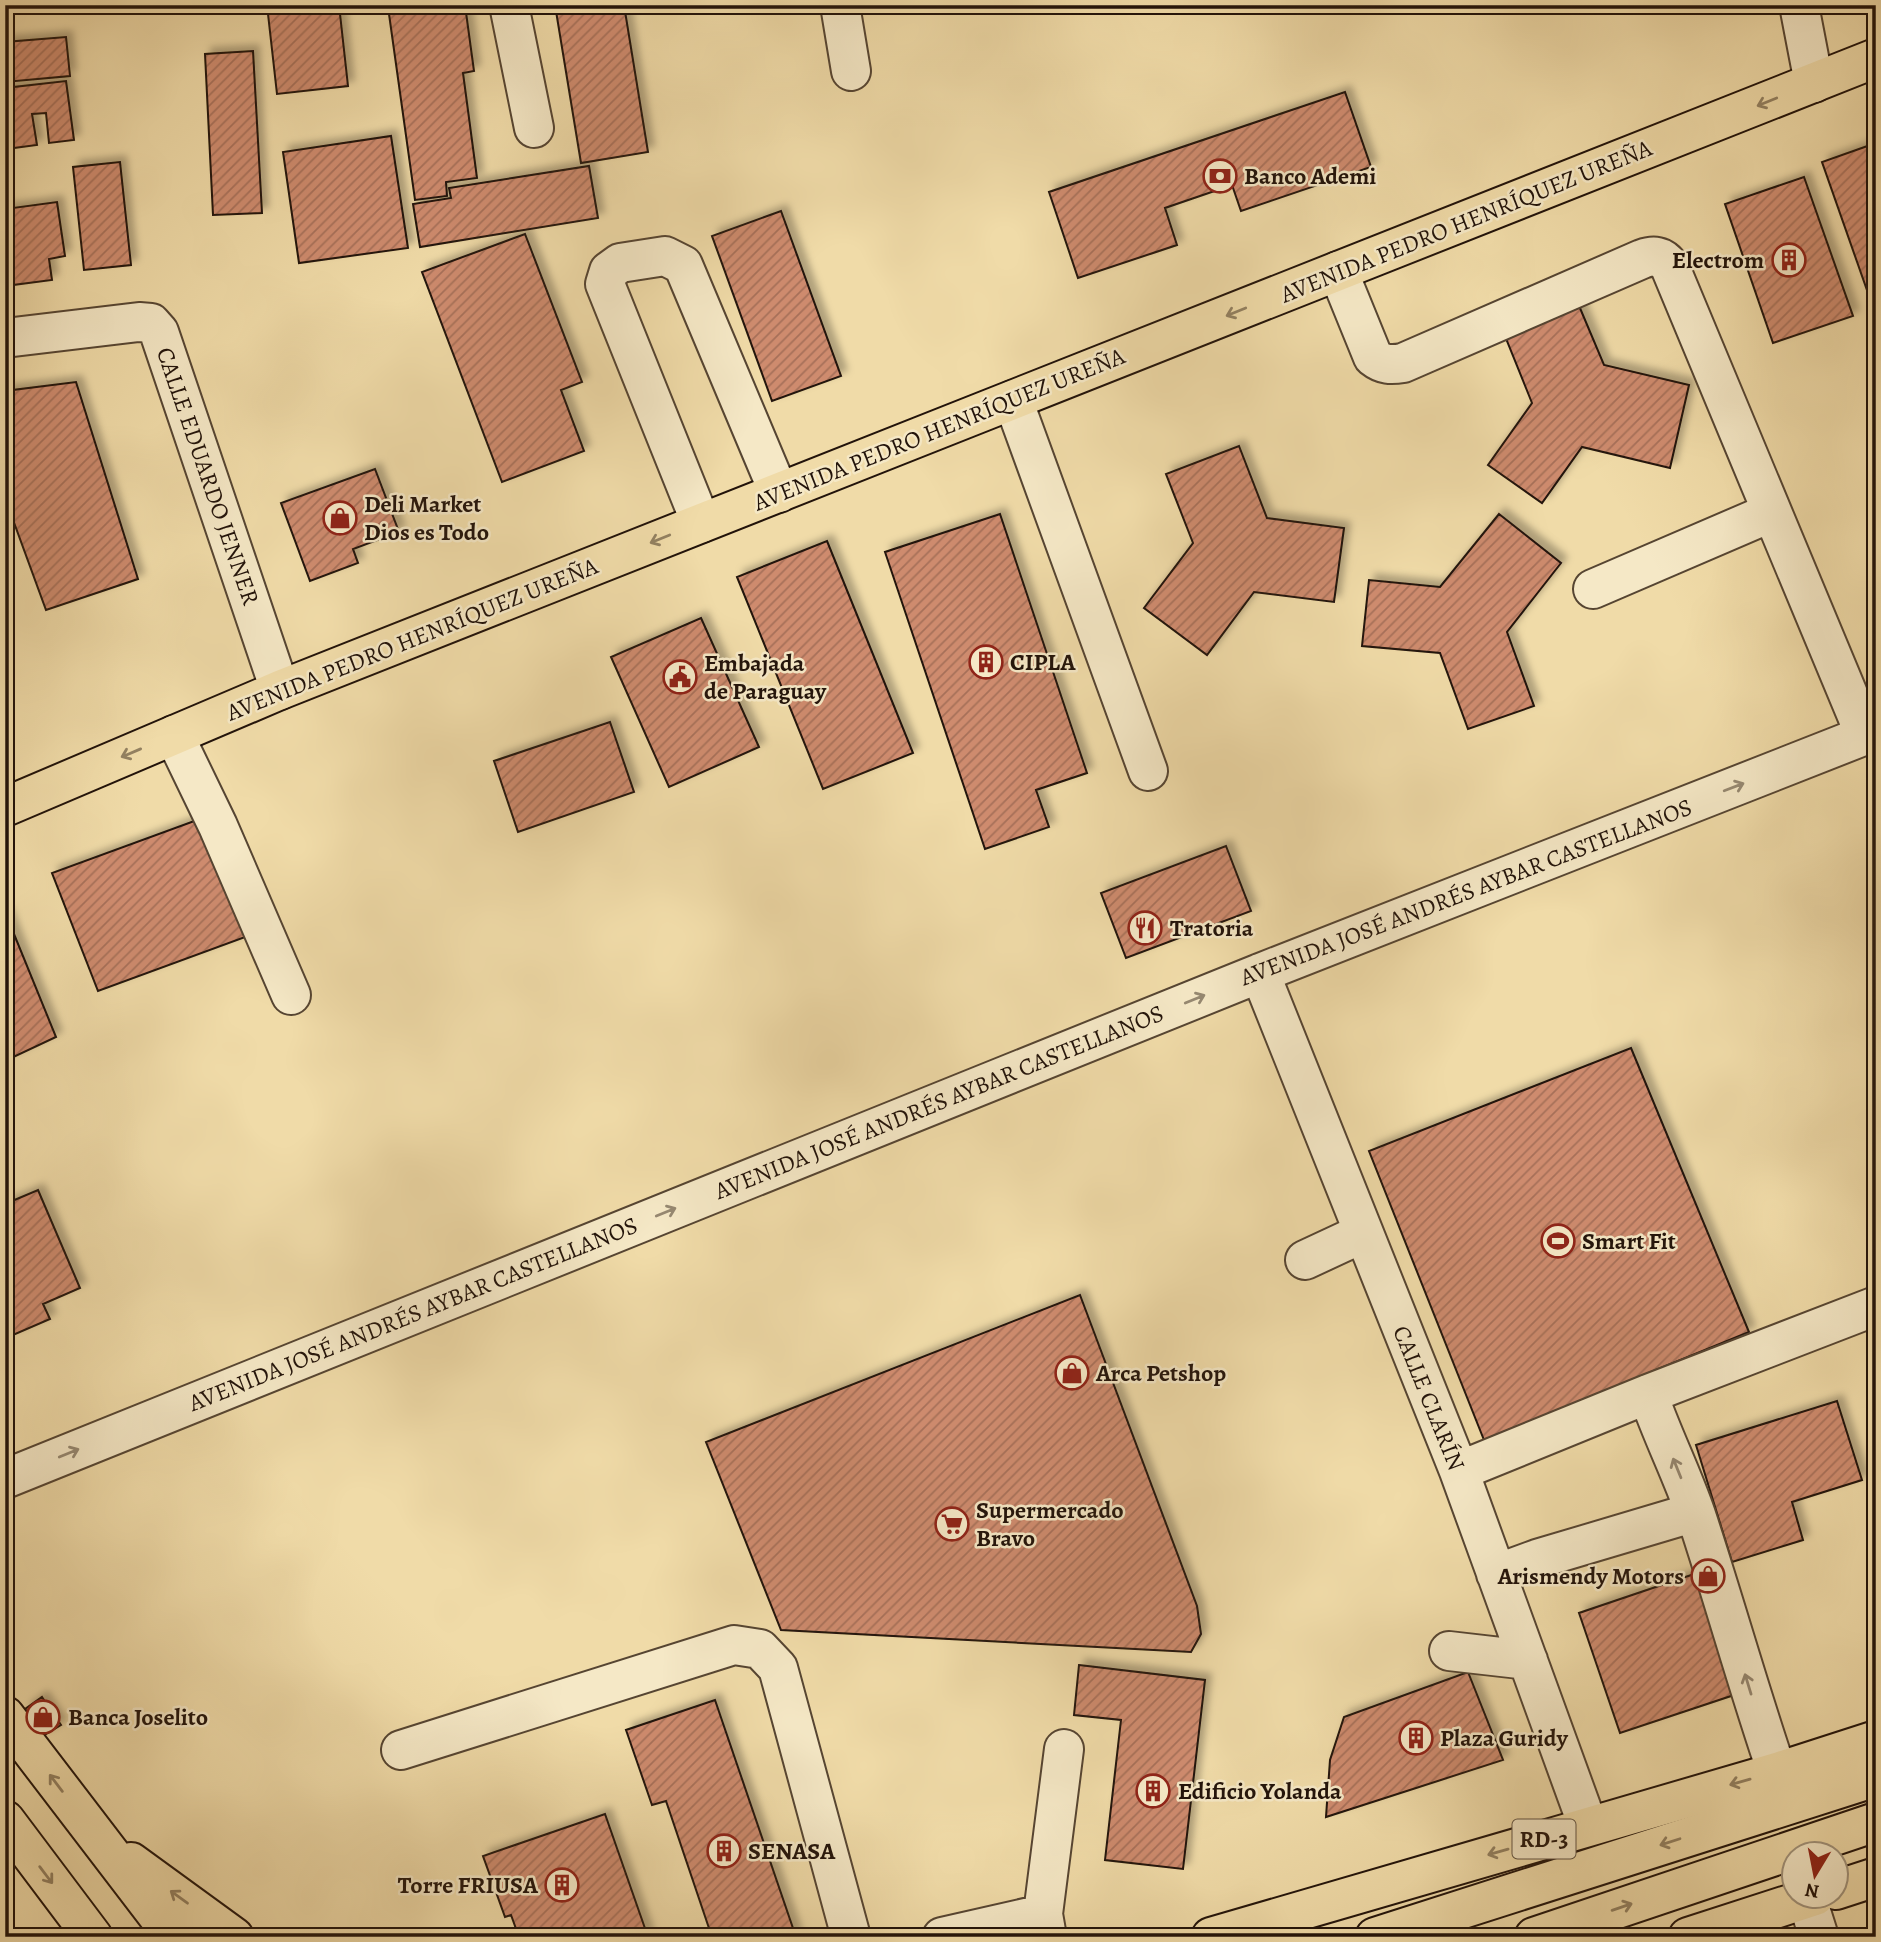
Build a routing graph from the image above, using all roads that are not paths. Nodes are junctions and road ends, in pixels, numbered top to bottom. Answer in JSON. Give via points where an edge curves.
{"nodes":[{"id":1,"x":509,"y":5,"type":"edge"},
{"id":2,"x":840,"y":5,"type":"edge"},
{"id":3,"x":1799,"y":5,"type":"edge"},
{"id":4,"x":1876,"y":58,"type":"edge"},
{"id":5,"x":851,"y":71,"type":"dead end"},
{"id":6,"x":1814,"y":83,"type":"junction"},
{"id":7,"x":534,"y":128,"type":"dead end"},
{"id":8,"x":1338,"y":271,"type":"junction"},
{"id":9,"x":5,"y":338,"type":"edge"},
{"id":10,"x":1013,"y":400,"type":"junction"},
{"id":11,"x":779,"y":493,"type":"junction"},
{"id":12,"x":1772,"y":512,"type":"junction"},
{"id":13,"x":701,"y":523,"type":"junction"},
{"id":14,"x":1593,"y":589,"type":"dead end"},
{"id":15,"x":280,"y":690,"type":"junction"},
{"id":16,"x":1870,"y":733,"type":"edge"},
{"id":17,"x":174,"y":735,"type":"junction"},
{"id":18,"x":1148,"y":771,"type":"dead end"},
{"id":19,"x":5,"y":807,"type":"edge"},
{"id":20,"x":1260,"y":973,"type":"junction"},
{"id":21,"x":291,"y":995,"type":"dead end"},
{"id":22,"x":1363,"y":1233,"type":"junction"},
{"id":23,"x":1305,"y":1260,"type":"dead end"},
{"id":24,"x":1876,"y":1306,"type":"edge"},
{"id":25,"x":1648,"y":1394,"type":"junction"},
{"id":26,"x":1459,"y":1471,"type":"junction"},
{"id":27,"x":5,"y":1479,"type":"edge"},
{"id":28,"x":1695,"y":1512,"type":"junction"},
{"id":29,"x":1496,"y":1574,"type":"junction"},
{"id":30,"x":1449,"y":1651,"type":"dead end"},
{"id":31,"x":1528,"y":1660,"type":"junction"},
{"id":32,"x":5,"y":1716,"type":"edge"},
{"id":33,"x":1876,"y":1740,"type":"edge"},
{"id":34,"x":1064,"y":1749,"type":"dead end"},
{"id":35,"x":401,"y":1750,"type":"dead end"},
{"id":36,"x":1876,"y":1765,"type":"edge"},
{"id":37,"x":1777,"y":1772,"type":"junction"},
{"id":38,"x":1876,"y":1777,"type":"edge"},
{"id":39,"x":1805,"y":1799,"type":"junction"},
{"id":40,"x":5,"y":1820,"type":"edge"},
{"id":41,"x":1876,"y":1822,"type":"edge"},
{"id":42,"x":1588,"y":1826,"type":"junction"},
{"id":43,"x":1876,"y":1835,"type":"edge"},
{"id":44,"x":97,"y":1838,"type":"junction"},
{"id":45,"x":1824,"y":1840,"type":"edge"},
{"id":46,"x":1835,"y":1840,"type":"edge"},
{"id":47,"x":1780,"y":1855,"type":"edge"},
{"id":48,"x":1876,"y":1877,"type":"edge"},
{"id":49,"x":1850,"y":1885,"type":"edge"},
{"id":50,"x":1780,"y":1908,"type":"edge"},
{"id":51,"x":1819,"y":1910,"type":"edge"},
{"id":52,"x":1045,"y":1925,"type":"edge"},
{"id":53,"x":91,"y":1935,"type":"edge"},
{"id":54,"x":174,"y":1937,"type":"edge"},
{"id":55,"x":234,"y":1937,"type":"edge"},
{"id":56,"x":851,"y":1937,"type":"edge"},
{"id":57,"x":942,"y":1937,"type":"edge"},
{"id":58,"x":1211,"y":1937,"type":"edge"},
{"id":59,"x":1375,"y":1937,"type":"edge"},
{"id":60,"x":1534,"y":1937,"type":"edge"},
{"id":61,"x":1688,"y":1937,"type":"edge"},
{"id":62,"x":1819,"y":1937,"type":"edge"}],
"edges":[{"from":1,"to":7,"type":"street"},
{"from":2,"to":5,"type":"street"},
{"from":3,"to":6,"type":"street"},
{"from":4,"to":6,"type":"main road","name":"AVENIDA PEDRO HENRÍQUEZ UREÑA"},
{"from":6,"to":8,"type":"main road","name":"AVENIDA PEDRO HENRÍQUEZ UREÑA","one_way":true},
{"from":8,"to":10,"type":"main road","name":"AVENIDA PEDRO HENRÍQUEZ UREÑA","one_way":true},
{"from":8,"to":12,"type":"street","via":[[1373,357],[1388,365],[1404,363],[1642,259],[1656,256],[1664,260]]},
{"from":9,"to":15,"type":"street","name":"CALLE EDUARDO JENNER","via":[[139,322],[150,323],[159,332]]},
{"from":10,"to":11,"type":"main road","name":"AVENIDA PEDRO HENRÍQUEZ UREÑA"},
{"from":10,"to":18,"type":"street"},
{"from":11,"to":13,"type":"main road","name":"AVENIDA PEDRO HENRÍQUEZ UREÑA"},
{"from":11,"to":13,"type":"street","via":[[683,265],[666,256],[620,263],[608,271],[605,284]]},
{"from":12,"to":14,"type":"street"},
{"from":12,"to":16,"type":"street"},
{"from":13,"to":15,"type":"main road","name":"AVENIDA PEDRO HENRÍQUEZ UREÑA","one_way":true},
{"from":15,"to":17,"type":"main road","name":"AVENIDA PEDRO HENRÍQUEZ UREÑA"},
{"from":20,"to":16,"type":"street","name":"AVENIDA JOSÉ ANDRÉS AYBAR CASTELLANOS","one_way":true},
{"from":17,"to":19,"type":"main road","name":"AVENIDA PEDRO HENRÍQUEZ UREÑA","one_way":true},
{"from":17,"to":21,"type":"street"},
{"from":20,"to":22,"type":"street","name":"CALLE CLARÍN"},
{"from":27,"to":20,"type":"street","name":"AVENIDA JOSÉ ANDRÉS AYBAR CASTELLANOS","one_way":true},
{"from":22,"to":23,"type":"street"},
{"from":22,"to":26,"type":"street","name":"CALLE CLARÍN"},
{"from":24,"to":25,"type":"street"},
{"from":25,"to":26,"type":"street"},
{"from":28,"to":25,"type":"street","one_way":true},
{"from":26,"to":29,"type":"street","name":"CALLE CLARÍN"},
{"from":28,"to":29,"type":"street"},
{"from":37,"to":28,"type":"street","one_way":true},
{"from":29,"to":31,"type":"street","name":"CALLE CLARÍN"},
{"from":30,"to":31,"type":"street"},
{"from":31,"to":42,"type":"street","name":"CALLE CLARÍN"},
{"from":44,"to":32,"type":"main road","one_way":true},
{"from":33,"to":37,"type":"main road","number":"RD-3"},
{"from":34,"to":52,"type":"street"},
{"from":35,"to":56,"type":"street","via":[[734,1645],[760,1649],[778,1668]]},
{"from":36,"to":39,"type":"main road"},
{"from":37,"to":42,"type":"main road","number":"RD-3","one_way":true},
{"from":38,"to":39,"type":"main road","number":"RD-3"},
{"from":39,"to":59,"type":"main road","number":"RD-3","one_way":true},
{"from":40,"to":53,"type":"main road","one_way":true},
{"from":41,"to":45,"type":"main road"},
{"from":42,"to":58,"type":"main road","number":"RD-3","one_way":true},
{"from":43,"to":46,"type":"main road"},
{"from":44,"to":54,"type":"main road"},
{"from":55,"to":44,"type":"main road","one_way":true},
{"from":60,"to":47,"type":"main road","one_way":true},
{"from":48,"to":49,"type":"main road"},
{"from":50,"to":61,"type":"main road"},
{"from":51,"to":62,"type":"street"},
{"from":52,"to":57,"type":"street"}]}
